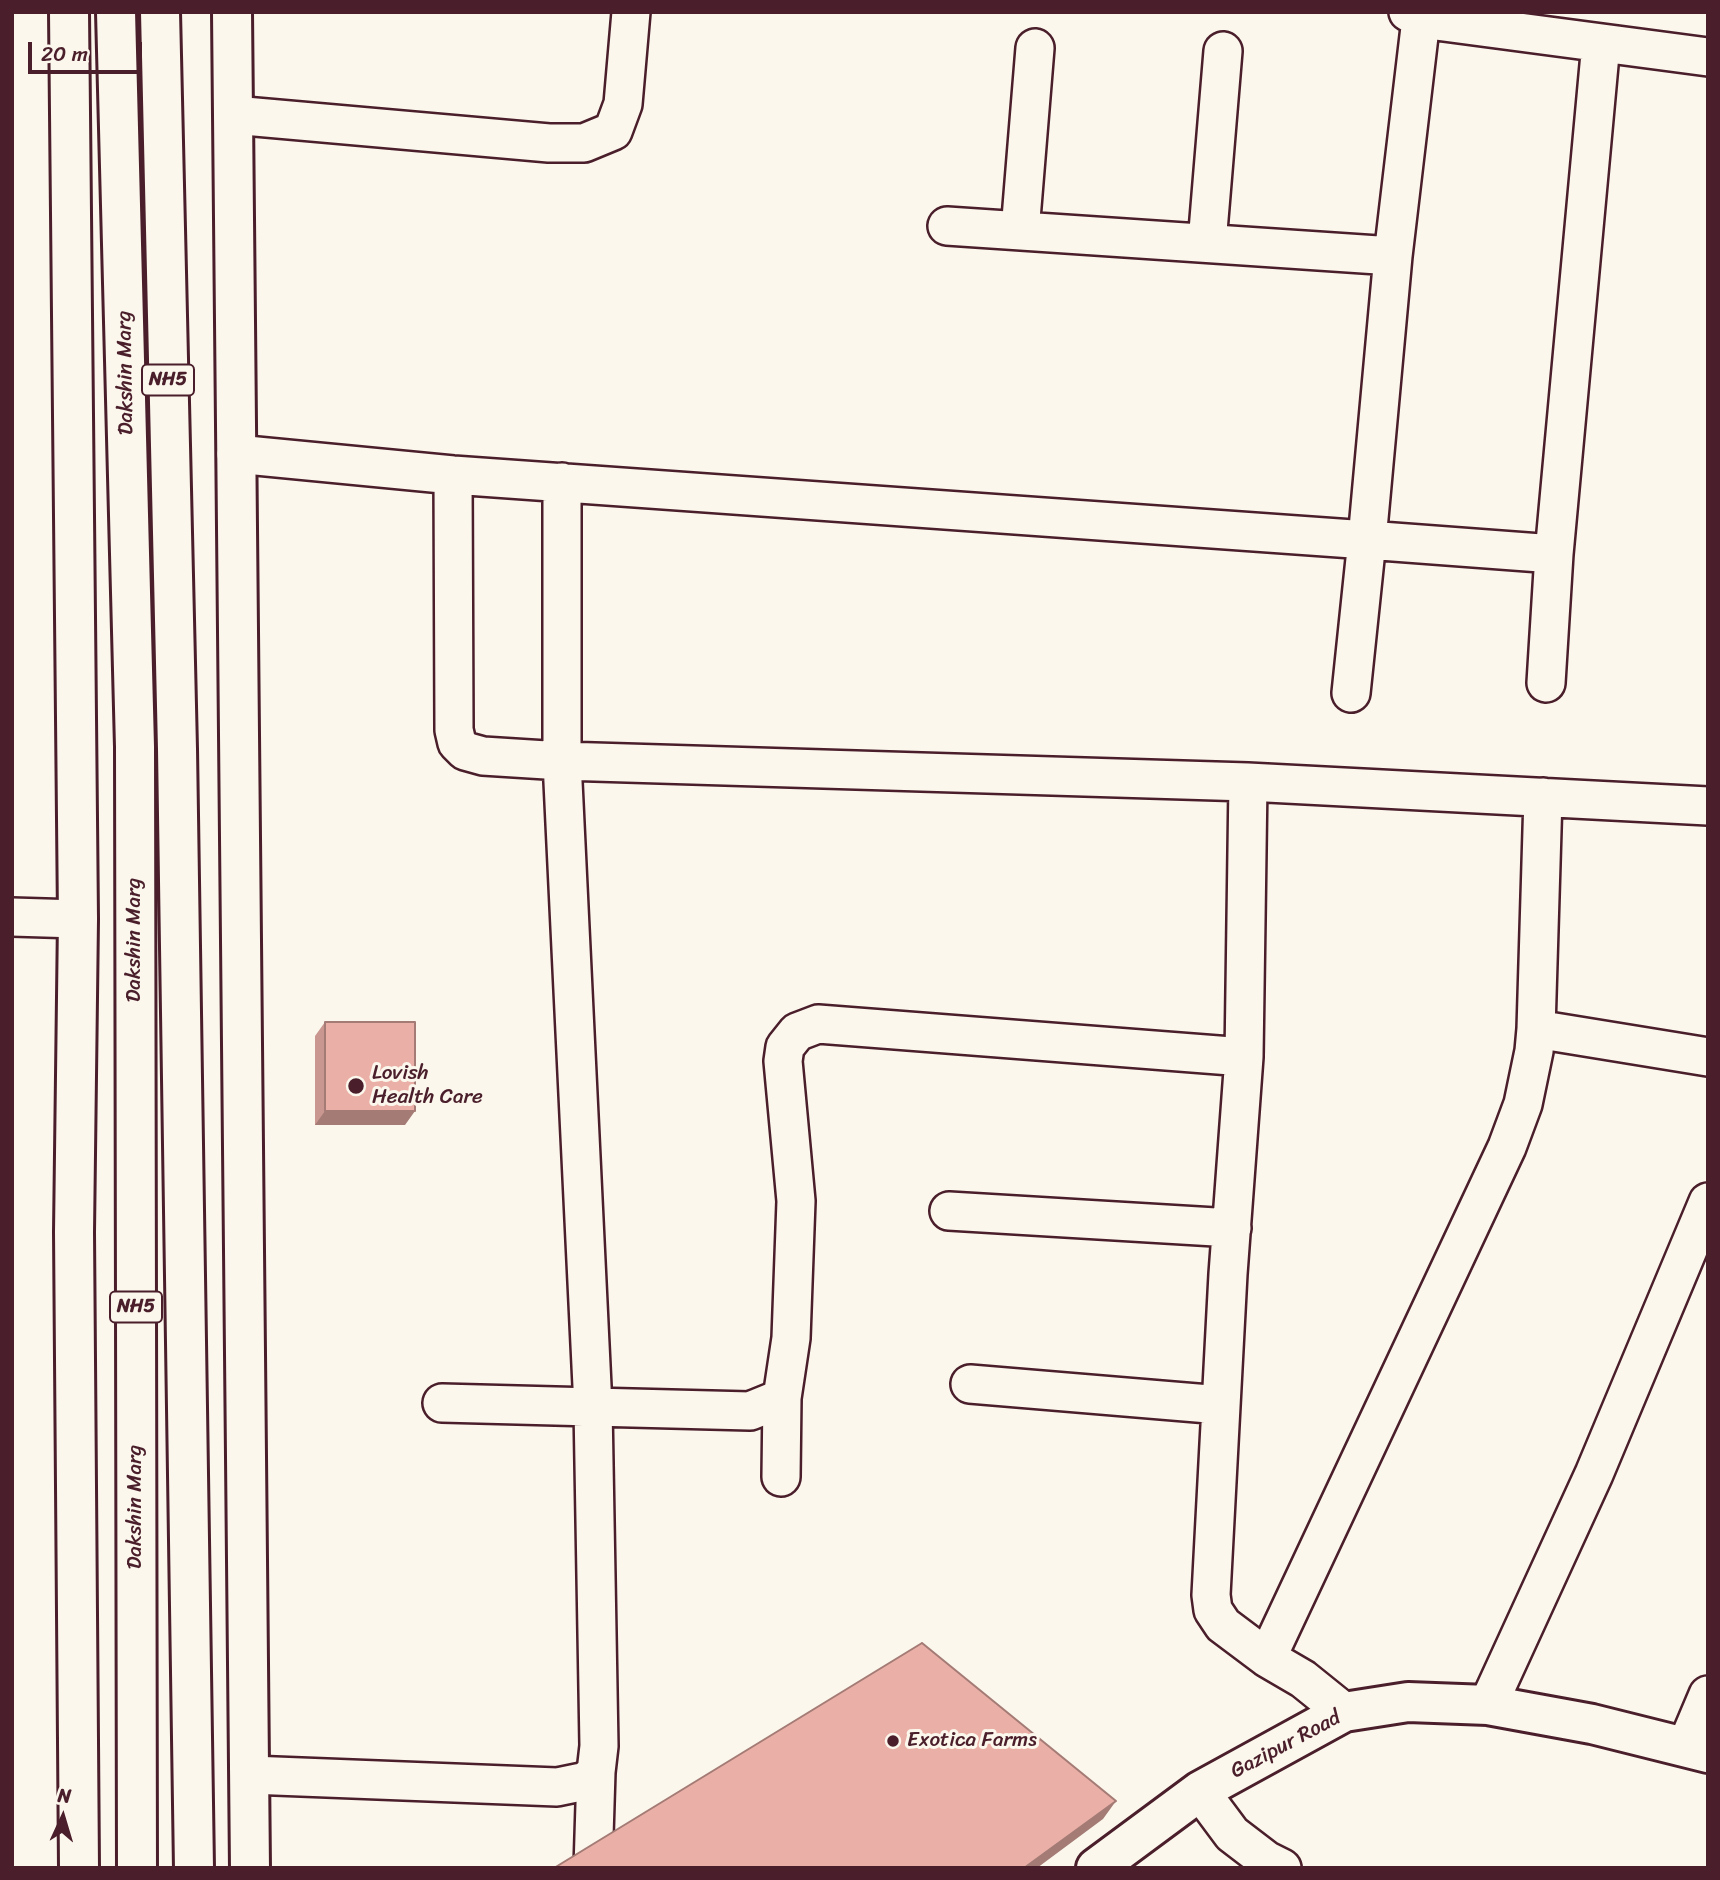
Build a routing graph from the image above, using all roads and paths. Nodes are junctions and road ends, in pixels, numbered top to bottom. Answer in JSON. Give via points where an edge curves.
{"nodes":[{"id":1,"x":69,"y":12,"type":"edge"},
{"id":2,"x":117,"y":12,"type":"edge"},
{"id":3,"x":160,"y":12,"type":"edge"},
{"id":4,"x":232,"y":12,"type":"edge"},
{"id":5,"x":631,"y":12,"type":"edge"},
{"id":6,"x":1414,"y":16,"type":"edge"},
{"id":7,"x":1601,"y":43,"type":"junction"},
{"id":8,"x":1035,"y":48,"type":"dead end"},
{"id":9,"x":1223,"y":51,"type":"dead end"},
{"id":10,"x":1708,"y":57,"type":"edge"},
{"id":11,"x":233,"y":115,"type":"junction"},
{"id":12,"x":947,"y":226,"type":"dead end"},
{"id":13,"x":1020,"y":231,"type":"junction"},
{"id":14,"x":1207,"y":243,"type":"junction"},
{"id":15,"x":1393,"y":256,"type":"junction"},
{"id":16,"x":236,"y":454,"type":"junction"},
{"id":17,"x":453,"y":475,"type":"junction"},
{"id":18,"x":562,"y":482,"type":"junction"},
{"id":19,"x":1367,"y":540,"type":"junction"},
{"id":20,"x":1554,"y":554,"type":"junction"},
{"id":21,"x":1546,"y":682,"type":"dead end"},
{"id":22,"x":1351,"y":693,"type":"dead end"},
{"id":23,"x":562,"y":761,"type":"junction"},
{"id":24,"x":1248,"y":782,"type":"junction"},
{"id":25,"x":1543,"y":797,"type":"junction"},
{"id":26,"x":1708,"y":806,"type":"edge"},
{"id":27,"x":12,"y":917,"type":"edge"},
{"id":28,"x":78,"y":919,"type":"junction"},
{"id":29,"x":1536,"y":1029,"type":"junction"},
{"id":30,"x":1244,"y":1057,"type":"junction"},
{"id":31,"x":1708,"y":1057,"type":"edge"},
{"id":32,"x":1708,"y":1202,"type":"edge"},
{"id":33,"x":949,"y":1210,"type":"dead end"},
{"id":34,"x":1231,"y":1228,"type":"junction"},
{"id":35,"x":970,"y":1384,"type":"dead end"},
{"id":36,"x":782,"y":1398,"type":"junction"},
{"id":37,"x":442,"y":1403,"type":"dead end"},
{"id":38,"x":1221,"y":1405,"type":"junction"},
{"id":39,"x":593,"y":1407,"type":"junction"},
{"id":40,"x":781,"y":1477,"type":"dead end"},
{"id":41,"x":1267,"y":1657,"type":"junction"},
{"id":42,"x":1708,"y":1695,"type":"edge"},
{"id":43,"x":1489,"y":1705,"type":"junction"},
{"id":44,"x":1344,"y":1712,"type":"junction"},
{"id":45,"x":1697,"y":1750,"type":"edge"},
{"id":46,"x":596,"y":1772,"type":"junction"},
{"id":47,"x":250,"y":1775,"type":"junction"},
{"id":48,"x":1200,"y":1791,"type":"junction"},
{"id":49,"x":79,"y":1868,"type":"edge"},
{"id":50,"x":137,"y":1868,"type":"edge"},
{"id":51,"x":194,"y":1868,"type":"edge"},
{"id":52,"x":250,"y":1868,"type":"edge"},
{"id":53,"x":593,"y":1868,"type":"edge"},
{"id":54,"x":1096,"y":1868,"type":"edge"},
{"id":55,"x":1283,"y":1868,"type":"edge"}],
"edges":[{"from":1,"to":28,"type":"main road"},
{"from":2,"to":50,"type":"main road","name":"Dakshin Marg","number":"NH5","via":[[135,747]]},
{"from":3,"to":51,"type":"main road","number":"NH5"},
{"from":4,"to":11,"type":"main road"},
{"from":5,"to":11,"type":"street","via":[[623,104],[613,131],[584,143],[549,144]]},
{"from":6,"to":7,"type":"street"},
{"from":6,"to":15,"type":"street"},
{"from":7,"to":10,"type":"street"},
{"from":7,"to":20,"type":"street"},
{"from":8,"to":13,"type":"street"},
{"from":9,"to":14,"type":"street"},
{"from":11,"to":16,"type":"main road"},
{"from":12,"to":13,"type":"street"},
{"from":13,"to":14,"type":"street"},
{"from":14,"to":15,"type":"street"},
{"from":15,"to":19,"type":"street"},
{"from":16,"to":17,"type":"street"},
{"from":16,"to":47,"type":"main road"},
{"from":17,"to":18,"type":"street"},
{"from":17,"to":23,"type":"street","via":[[457,743],[465,751],[483,756]]},
{"from":18,"to":19,"type":"street"},
{"from":18,"to":23,"type":"street"},
{"from":19,"to":20,"type":"street"},
{"from":19,"to":22,"type":"street"},
{"from":20,"to":21,"type":"street"},
{"from":23,"to":24,"type":"street"},
{"from":23,"to":39,"type":"street"},
{"from":24,"to":25,"type":"street"},
{"from":24,"to":30,"type":"street"},
{"from":25,"to":26,"type":"street"},
{"from":25,"to":29,"type":"street"},
{"from":27,"to":28,"type":"street"},
{"from":28,"to":49,"type":"main road","via":[[74,1232]]},
{"from":29,"to":31,"type":"street"},
{"from":29,"to":41,"type":"street","via":[[1523,1104],[1507,1147]]},
{"from":30,"to":34,"type":"street"},
{"from":30,"to":36,"type":"street","via":[[818,1024],[797,1032],[785,1046],[783,1062],[796,1201],[792,1338]]},
{"from":32,"to":43,"type":"street","via":[[1594,1474]]},
{"from":33,"to":34,"type":"street"},
{"from":34,"to":38,"type":"street"},
{"from":35,"to":38,"type":"street"},
{"from":36,"to":39,"type":"street","via":[[750,1411]]},
{"from":36,"to":40,"type":"street"},
{"from":37,"to":39,"type":"street"},
{"from":38,"to":41,"type":"street","via":[[1213,1611],[1223,1625]]},
{"from":39,"to":46,"type":"street"},
{"from":41,"to":44,"type":"street"},
{"from":42,"to":45,"type":"street"},
{"from":43,"to":44,"type":"main road","name":"Gazipur Road","via":[[1408,1702]]},
{"from":43,"to":45,"type":"main road","name":"Gazipur Road"},
{"from":44,"to":48,"type":"main road","name":"Gazipur Road"},
{"from":46,"to":47,"type":"street","via":[[586,1781],[557,1787]]},
{"from":46,"to":53,"type":"street"},
{"from":47,"to":52,"type":"main road"},
{"from":48,"to":54,"type":"main road","name":"Gazipur Road"},
{"from":48,"to":55,"type":"street","via":[[1232,1834]]}]}
